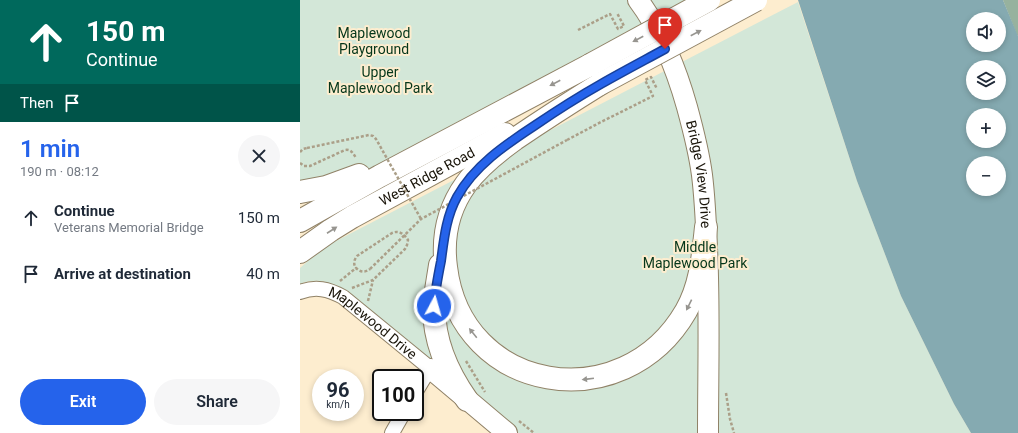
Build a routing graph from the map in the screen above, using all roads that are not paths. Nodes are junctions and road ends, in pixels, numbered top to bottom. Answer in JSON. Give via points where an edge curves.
{"nodes":[{"id":1,"x":638,"y":0,"type":"edge"},
{"id":2,"x":709,"y":0,"type":"edge"},
{"id":3,"x":756,"y":0,"type":"edge"},
{"id":4,"x":600,"y":84,"type":"junction"},
{"id":5,"x":487,"y":120,"type":"junction"},
{"id":6,"x":300,"y":192,"type":"edge"},
{"id":7,"x":300,"y":221,"type":"edge"},
{"id":8,"x":706,"y":227,"type":"junction"},
{"id":9,"x":446,"y":231,"type":"junction"},
{"id":10,"x":300,"y":252,"type":"edge"},
{"id":11,"x":302,"y":291,"type":"edge"},
{"id":12,"x":431,"y":369,"type":"junction"},
{"id":13,"x":424,"y":378,"type":"edge"},
{"id":14,"x":468,"y":400,"type":"junction"},
{"id":15,"x":399,"y":421,"type":"edge"},
{"id":16,"x":392,"y":433,"type":"edge"},
{"id":17,"x":508,"y":433,"type":"edge"},
{"id":18,"x":708,"y":433,"type":"edge"}],
"edges":[{"from":1,"to":8,"type":"street","name":"Bridge View Drive","via":[[662,38],[684,95],[700,164]]},
{"from":2,"to":5,"type":"highway","name":"West Ridge Road","one_way":true,"bridge":true},
{"from":4,"to":3,"type":"highway","one_way":true,"bridge":true},
{"from":4,"to":9,"type":"highway","via":[[527,131],[484,163],[457,198]]},
{"from":10,"to":4,"type":"highway","name":"West Ridge Road","one_way":true,"via":[[365,209]]},
{"from":5,"to":6,"type":"highway","via":[[355,177],[326,187]]},
{"from":5,"to":7,"type":"highway","name":"West Ridge Road"},
{"from":8,"to":9,"type":"highway","one_way":true,"via":[[695,291],[687,310],[670,334],[649,354],[622,369],[600,377],[571,380],[546,378],[522,370],[492,353],[473,333],[458,311],[449,287],[445,260]]},
{"from":8,"to":18,"type":"street","name":"Bridge View Drive","via":[[709,298]]},
{"from":9,"to":14,"type":"highway","via":[[435,298],[435,321],[437,336],[447,365]]},
{"from":11,"to":12,"type":"street","name":"Maplewood Drive","via":[[324,289],[343,297]]},
{"from":12,"to":13,"type":"street"},
{"from":12,"to":14,"type":"street","name":"Maplewood Drive"},
{"from":14,"to":17,"type":"street","name":"Maplewood Drive"},
{"from":15,"to":16,"type":"street"}]}
